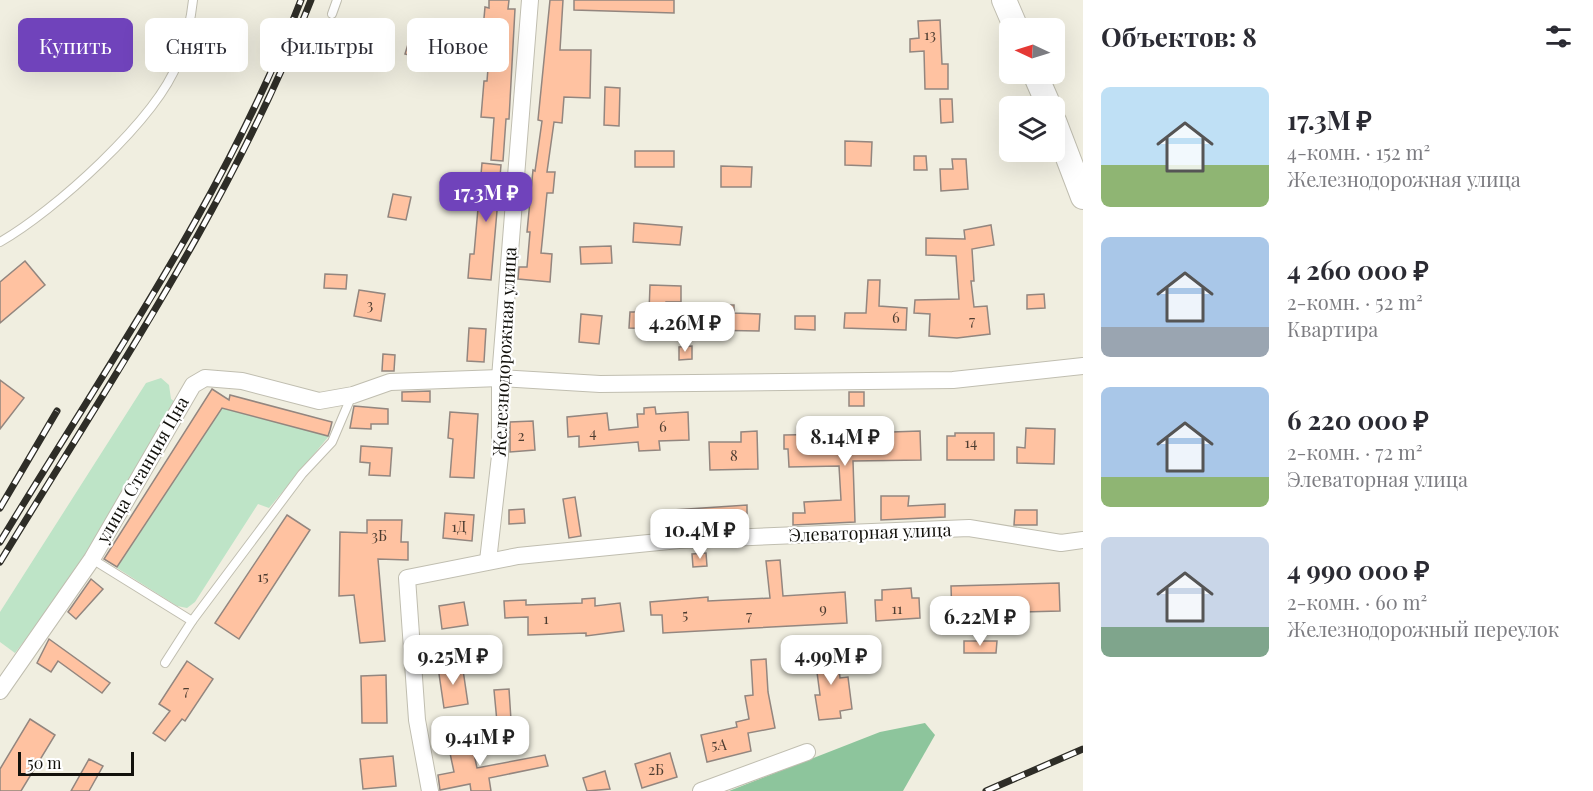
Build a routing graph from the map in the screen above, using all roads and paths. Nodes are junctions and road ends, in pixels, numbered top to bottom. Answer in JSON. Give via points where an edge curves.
{"nodes":[{"id":1,"x":193,"y":0,"type":"edge"},
{"id":2,"x":336,"y":0,"type":"edge"},
{"id":3,"x":530,"y":0,"type":"edge"},
{"id":4,"x":1004,"y":0,"type":"edge"},
{"id":5,"x":332,"y":14,"type":"dead end"},
{"id":6,"x":1012,"y":18,"type":"edge"},
{"id":7,"x":1065,"y":150,"type":"edge"},
{"id":8,"x":1083,"y":197,"type":"edge"},
{"id":9,"x":0,"y":242,"type":"edge"},
{"id":10,"x":1083,"y":366,"type":"edge"},
{"id":11,"x":500,"y":378,"type":"junction"},
{"id":12,"x":353,"y":395,"type":"junction"},
{"id":13,"x":1083,"y":540,"type":"edge"},
{"id":14,"x":92,"y":559,"type":"junction"},
{"id":15,"x":488,"y":561,"type":"junction"},
{"id":16,"x":192,"y":621,"type":"junction"},
{"id":17,"x":165,"y":663,"type":"dead end"},
{"id":18,"x":0,"y":691,"type":"edge"},
{"id":19,"x":807,"y":752,"type":"dead end"},
{"id":20,"x":430,"y":791,"type":"edge"},
{"id":21,"x":701,"y":791,"type":"edge"}],
"edges":[{"from":1,"to":9,"type":"lane","via":[[177,64],[146,115],[55,206]]},
{"from":2,"to":5,"type":"lane"},
{"from":3,"to":11,"type":"street","name":"Железнодорожная улица"},
{"from":4,"to":6,"type":"street"},
{"from":7,"to":8,"type":"street"},
{"from":10,"to":11,"type":"street","via":[[953,380],[600,384]]},
{"from":11,"to":12,"type":"street","via":[[390,382]]},
{"from":11,"to":15,"type":"street","name":"Железнодорожная улица","via":[[500,456]]},
{"from":12,"to":14,"type":"street","name":"улица Станция Цна","via":[[319,401],[242,381],[199,380]]},
{"from":12,"to":16,"type":"lane","via":[[332,442],[302,474]]},
{"from":13,"to":15,"type":"street","name":"Элеваторная улица","via":[[1060,543],[969,528],[679,540]]},
{"from":14,"to":16,"type":"lane"},
{"from":14,"to":18,"type":"street","name":"улица Станция Цна"},
{"from":15,"to":20,"type":"street","name":"Элеваторная улица","via":[[406,578],[417,720]]},
{"from":16,"to":17,"type":"lane"},
{"from":19,"to":21,"type":"street"}]}
